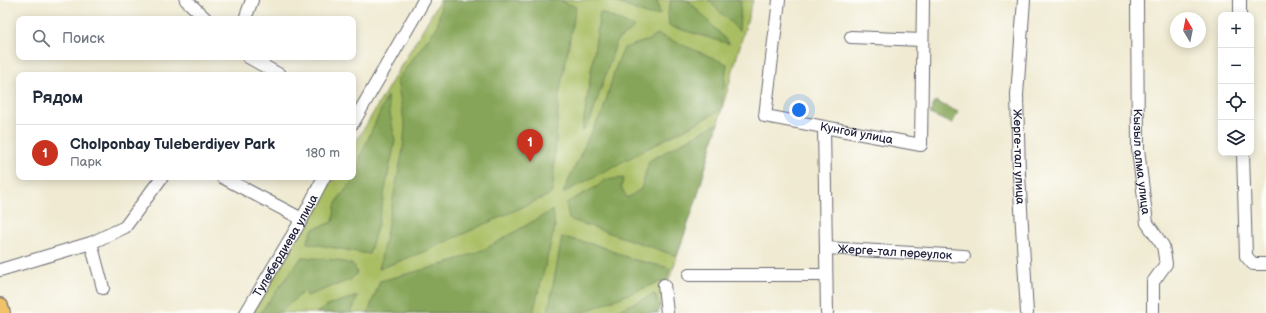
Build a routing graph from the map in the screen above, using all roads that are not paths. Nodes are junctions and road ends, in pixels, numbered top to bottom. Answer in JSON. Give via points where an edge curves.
{"nodes":[{"id":1,"x":186,"y":0,"type":"edge"},
{"id":2,"x":252,"y":0,"type":"edge"},
{"id":3,"x":424,"y":0,"type":"edge"},
{"id":4,"x":779,"y":0,"type":"edge"},
{"id":5,"x":923,"y":0,"type":"edge"},
{"id":6,"x":1024,"y":0,"type":"edge"},
{"id":7,"x":1137,"y":0,"type":"edge"},
{"id":8,"x":1240,"y":0,"type":"edge"},
{"id":9,"x":1240,"y":12,"type":"edge"},
{"id":10,"x":203,"y":16,"type":"edge"},
{"id":11,"x":246,"y":16,"type":"edge"},
{"id":12,"x":851,"y":37,"type":"dead end"},
{"id":13,"x":922,"y":40,"type":"junction"},
{"id":14,"x":253,"y":60,"type":"edge"},
{"id":15,"x":275,"y":72,"type":"edge"},
{"id":16,"x":356,"y":115,"type":"edge"},
{"id":17,"x":824,"y":127,"type":"junction"},
{"id":18,"x":1243,"y":156,"type":"edge"},
{"id":19,"x":160,"y":180,"type":"edge"},
{"id":20,"x":228,"y":180,"type":"edge"},
{"id":21,"x":322,"y":180,"type":"edge"},
{"id":22,"x":302,"y":219,"type":"junction"},
{"id":23,"x":91,"y":243,"type":"junction"},
{"id":24,"x":826,"y":248,"type":"junction"},
{"id":25,"x":964,"y":256,"type":"dead end"},
{"id":26,"x":1266,"y":264,"type":"edge"},
{"id":27,"x":0,"y":270,"type":"edge"},
{"id":28,"x":689,"y":275,"type":"dead end"},
{"id":29,"x":826,"y":275,"type":"junction"},
{"id":30,"x":664,"y":285,"type":"dead end"},
{"id":31,"x":103,"y":288,"type":"dead end"},
{"id":32,"x":246,"y":313,"type":"edge"},
{"id":33,"x":667,"y":313,"type":"edge"},
{"id":34,"x":827,"y":313,"type":"edge"},
{"id":35,"x":1027,"y":313,"type":"edge"},
{"id":36,"x":1154,"y":313,"type":"edge"}],
"edges":[{"from":1,"to":10,"type":"street"},
{"from":2,"to":11,"type":"street"},
{"from":3,"to":16,"type":"street"},
{"from":4,"to":17,"type":"street","name":"Кунгой улица","via":[[764,116]]},
{"from":5,"to":13,"type":"street","name":"Кунгой улица"},
{"from":6,"to":35,"type":"street","name":"Жерге-тал улица","via":[[1017,95]]},
{"from":7,"to":36,"type":"street","name":"Кызыл алма улица","via":[[1139,156],[1147,222],[1163,246],[1166,264],[1153,282]]},
{"from":8,"to":9,"type":"street"},
{"from":12,"to":13,"type":"street"},
{"from":13,"to":17,"type":"street","name":"Кунгой улица","via":[[921,145]]},
{"from":14,"to":15,"type":"street"},
{"from":17,"to":24,"type":"street"},
{"from":18,"to":26,"type":"street","via":[[1246,256],[1253,264]]},
{"from":19,"to":23,"type":"street","via":[[125,227]]},
{"from":20,"to":22,"type":"street"},
{"from":21,"to":22,"type":"street","name":"Тулебердиева улица"},
{"from":22,"to":32,"type":"street","name":"Тулебердиева улица"},
{"from":23,"to":27,"type":"street"},
{"from":23,"to":31,"type":"street"},
{"from":24,"to":25,"type":"street","name":"Жерге-тал переулок"},
{"from":24,"to":29,"type":"street"},
{"from":28,"to":29,"type":"street"},
{"from":29,"to":34,"type":"street"},
{"from":30,"to":33,"type":"street"}]}
